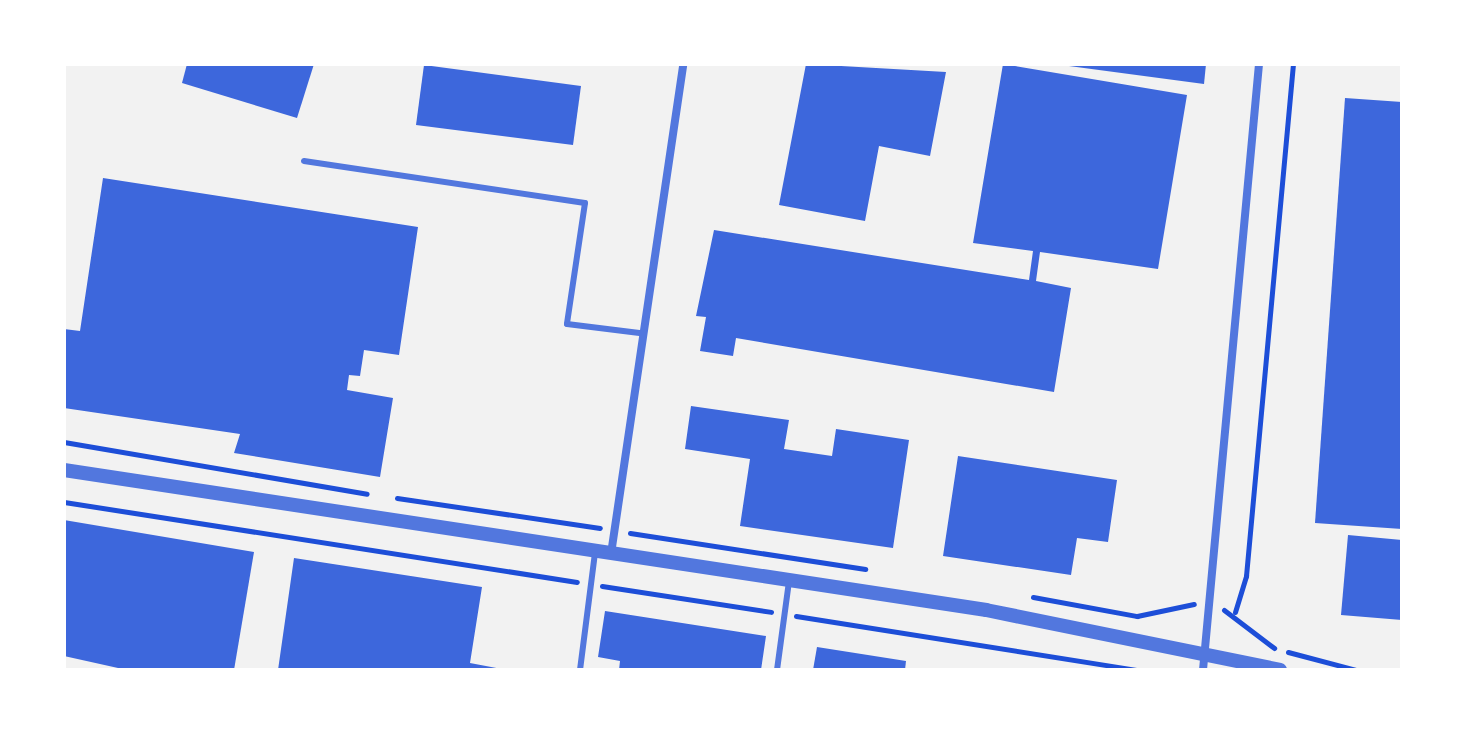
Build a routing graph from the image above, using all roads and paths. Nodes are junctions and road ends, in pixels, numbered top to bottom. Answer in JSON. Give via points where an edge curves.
{"nodes":[{"id":1,"x":683,"y":64,"type":"edge"},
{"id":2,"x":1259,"y":64,"type":"edge"},
{"id":3,"x":1293,"y":64,"type":"edge"},
{"id":4,"x":304,"y":161,"type":"dead end"},
{"id":5,"x":639,"y":333,"type":"junction"},
{"id":6,"x":64,"y":442,"type":"edge"},
{"id":7,"x":64,"y":470,"type":"edge"},
{"id":8,"x":614,"y":530,"type":"junction"},
{"id":9,"x":603,"y":554,"type":"junction"},
{"id":10,"x":789,"y":581,"type":"junction"},
{"id":11,"x":1206,"y":606,"type":"junction"},
{"id":12,"x":1235,"y":612,"type":"junction"},
{"id":13,"x":1204,"y":651,"type":"junction"},
{"id":14,"x":580,"y":670,"type":"edge"},
{"id":15,"x":777,"y":670,"type":"edge"},
{"id":16,"x":1203,"y":670,"type":"edge"},
{"id":17,"x":1280,"y":670,"type":"edge"},
{"id":18,"x":1356,"y":670,"type":"edge"}],
"edges":[{"from":1,"to":5,"type":"street"},
{"from":2,"to":11,"type":"street"},
{"from":3,"to":12,"type":"path","via":[[1246,576]]},
{"from":4,"to":5,"type":"lane","via":[[585,203],[567,324]]},
{"from":5,"to":8,"type":"street"},
{"from":6,"to":8,"type":"path"},
{"from":7,"to":9,"type":"street"},
{"from":8,"to":9,"type":"street"},
{"from":9,"to":10,"type":"street"},
{"from":9,"to":14,"type":"lane"},
{"from":10,"to":13,"type":"street"},
{"from":10,"to":15,"type":"lane"},
{"from":11,"to":12,"type":"path"},
{"from":11,"to":13,"type":"street"},
{"from":12,"to":18,"type":"path","via":[[1266,644]]},
{"from":13,"to":16,"type":"street"},
{"from":13,"to":17,"type":"street"}]}
